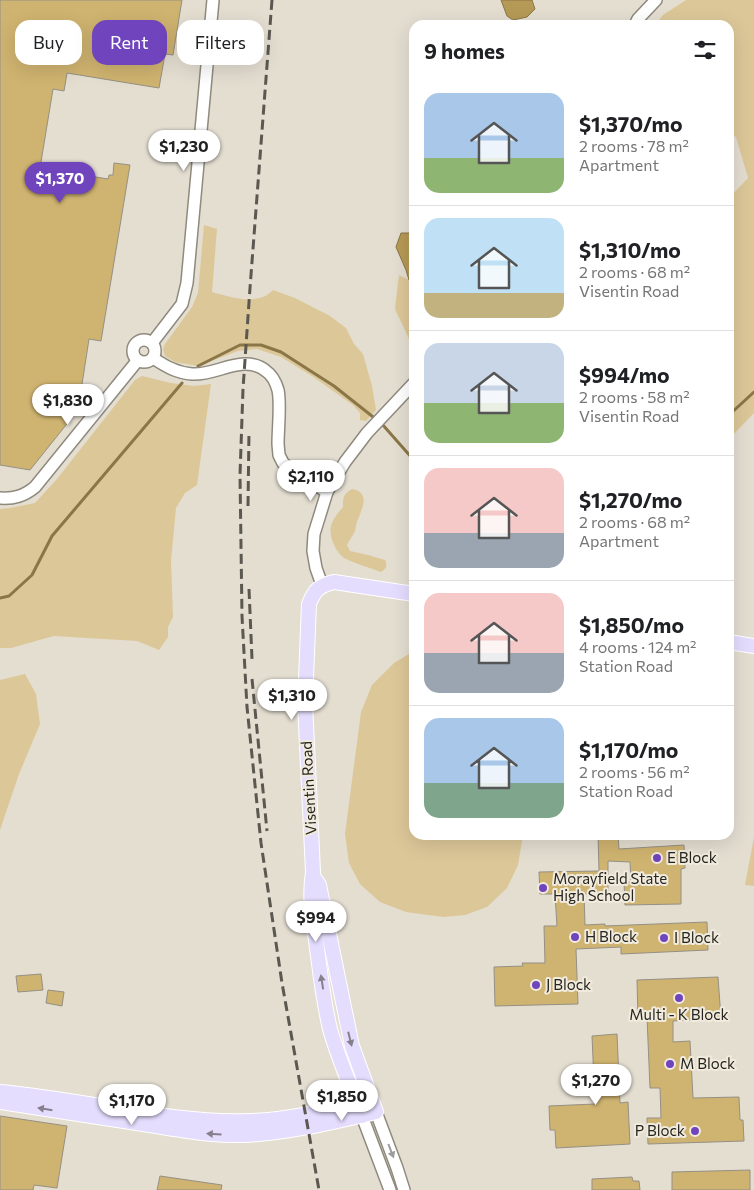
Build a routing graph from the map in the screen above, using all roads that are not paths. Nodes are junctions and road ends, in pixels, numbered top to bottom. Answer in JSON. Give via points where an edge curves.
{"nodes":[{"id":1,"x":213,"y":0,"type":"edge"},
{"id":2,"x":656,"y":0,"type":"edge"},
{"id":3,"x":638,"y":20,"type":"edge"},
{"id":4,"x":152,"y":343,"type":"junction"},
{"id":5,"x":153,"y":358,"type":"junction"},
{"id":6,"x":138,"y":360,"type":"junction"},
{"id":7,"x":409,"y":388,"type":"edge"},
{"id":8,"x":327,"y":492,"type":"junction"},
{"id":9,"x":0,"y":498,"type":"edge"},
{"id":10,"x":322,"y":585,"type":"junction"},
{"id":11,"x":409,"y":593,"type":"edge"},
{"id":12,"x":734,"y":643,"type":"edge"},
{"id":13,"x":754,"y":646,"type":"edge"},
{"id":14,"x":0,"y":1092,"type":"edge"},
{"id":15,"x":0,"y":1102,"type":"edge"},
{"id":16,"x":366,"y":1108,"type":"junction"},
{"id":17,"x":390,"y":1190,"type":"edge"},
{"id":18,"x":404,"y":1190,"type":"edge"}],
"edges":[{"from":1,"to":4,"type":"street","via":[[187,283],[182,304]]},
{"from":2,"to":3,"type":"street"},
{"from":4,"to":5,"type":"street","via":[[155,348]]},
{"from":4,"to":6,"type":"street","via":[[142,340],[136,344],[133,351]]},
{"from":5,"to":6,"type":"street","via":[[147,362]]},
{"from":5,"to":8,"type":"street","via":[[169,368],[192,374],[245,364],[265,370],[279,393],[278,451],[283,463]]},
{"from":6,"to":9,"type":"street","via":[[35,487],[19,497]]},
{"from":7,"to":8,"type":"street","via":[[345,462]]},
{"from":8,"to":10,"type":"street","via":[[314,534],[313,551]]},
{"from":10,"to":11,"type":"main road","via":[[334,582]]},
{"from":10,"to":16,"type":"main road","name":"Visentin Road","via":[[314,592],[309,604],[305,703],[313,872],[310,886],[326,1011],[336,1049]]},
{"from":12,"to":13,"type":"main road"},
{"from":14,"to":16,"type":"main road","via":[[144,1114],[226,1122]]},
{"from":16,"to":15,"type":"main road","one_way":true,"via":[[334,1122],[282,1132],[226,1135]]},
{"from":16,"to":17,"type":"street"},
{"from":16,"to":18,"type":"street","one_way":true,"via":[[397,1168]]}]}
